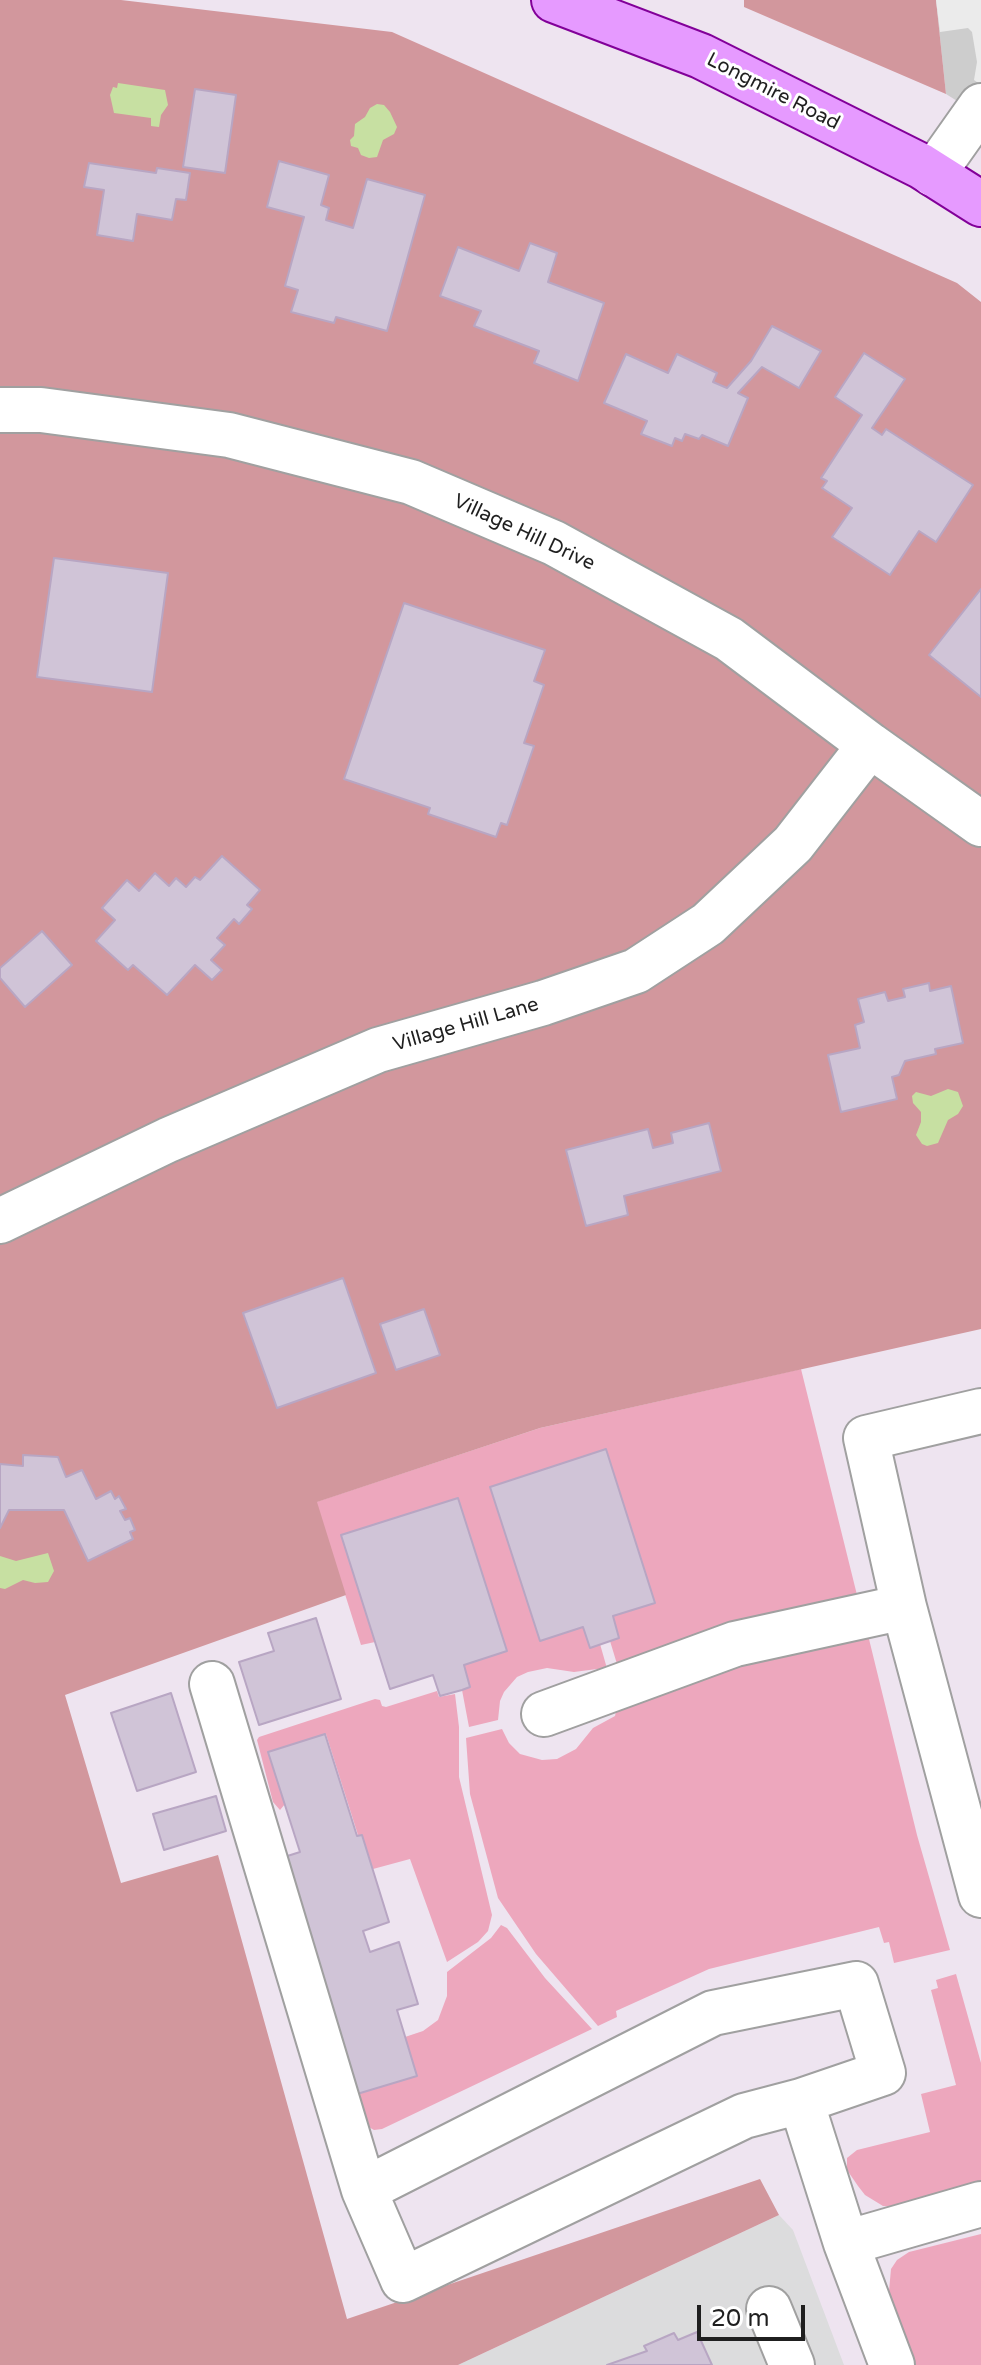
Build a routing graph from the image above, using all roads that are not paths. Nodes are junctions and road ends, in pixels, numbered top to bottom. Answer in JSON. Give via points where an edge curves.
{"nodes":[{"id":1,"x":554,"y":0,"type":"edge"},
{"id":2,"x":981,"y":106,"type":"edge"},
{"id":3,"x":933,"y":174,"type":"junction"},
{"id":4,"x":981,"y":204,"type":"edge"},
{"id":5,"x":0,"y":410,"type":"edge"},
{"id":6,"x":870,"y":745,"type":"junction"},
{"id":7,"x":981,"y":824,"type":"edge"},
{"id":8,"x":0,"y":1221,"type":"edge"},
{"id":9,"x":979,"y":1419,"type":"edge"},
{"id":10,"x":904,"y":1607,"type":"junction"},
{"id":11,"x":212,"y":1684,"type":"dead end"},
{"id":12,"x":544,"y":1714,"type":"dead end"},
{"id":13,"x":970,"y":1813,"type":"edge"},
{"id":14,"x":981,"y":1895,"type":"edge"},
{"id":15,"x":801,"y":2101,"type":"junction"},
{"id":16,"x":364,"y":2190,"type":"junction"},
{"id":17,"x":981,"y":2204,"type":"edge"},
{"id":18,"x":846,"y":2243,"type":"junction"},
{"id":19,"x":769,"y":2309,"type":"dead end"},
{"id":20,"x":792,"y":2365,"type":"edge"},
{"id":21,"x":892,"y":2365,"type":"edge"}],
"edges":[{"from":1,"to":3,"type":"main road","name":"Longmire Road","via":[[701,56]]},
{"from":2,"to":3,"type":"street"},
{"from":3,"to":4,"type":"main road","name":"Longmire Road"},
{"from":5,"to":6,"type":"street","name":"Village Hill Drive","via":[[41,410],[229,435],[411,482],[554,543],[729,639]]},
{"from":6,"to":7,"type":"street","name":"Village Hill Drive"},
{"from":6,"to":8,"type":"street","name":"Village Hill Lane","via":[[793,844],[708,924],[636,971],[378,1050],[168,1140]]},
{"from":9,"to":10,"type":"street","via":[[866,1438]]},
{"from":10,"to":12,"type":"street","via":[[735,1644]]},
{"from":10,"to":13,"type":"street"},
{"from":11,"to":16,"type":"street"},
{"from":13,"to":14,"type":"street"},
{"from":15,"to":16,"type":"street","via":[[744,2116],[403,2280]]},
{"from":15,"to":16,"type":"street","via":[[883,2073],[856,1984],[713,2013]]},
{"from":15,"to":18,"type":"street"},
{"from":17,"to":18,"type":"street"},
{"from":18,"to":21,"type":"street"},
{"from":19,"to":20,"type":"street"}]}
